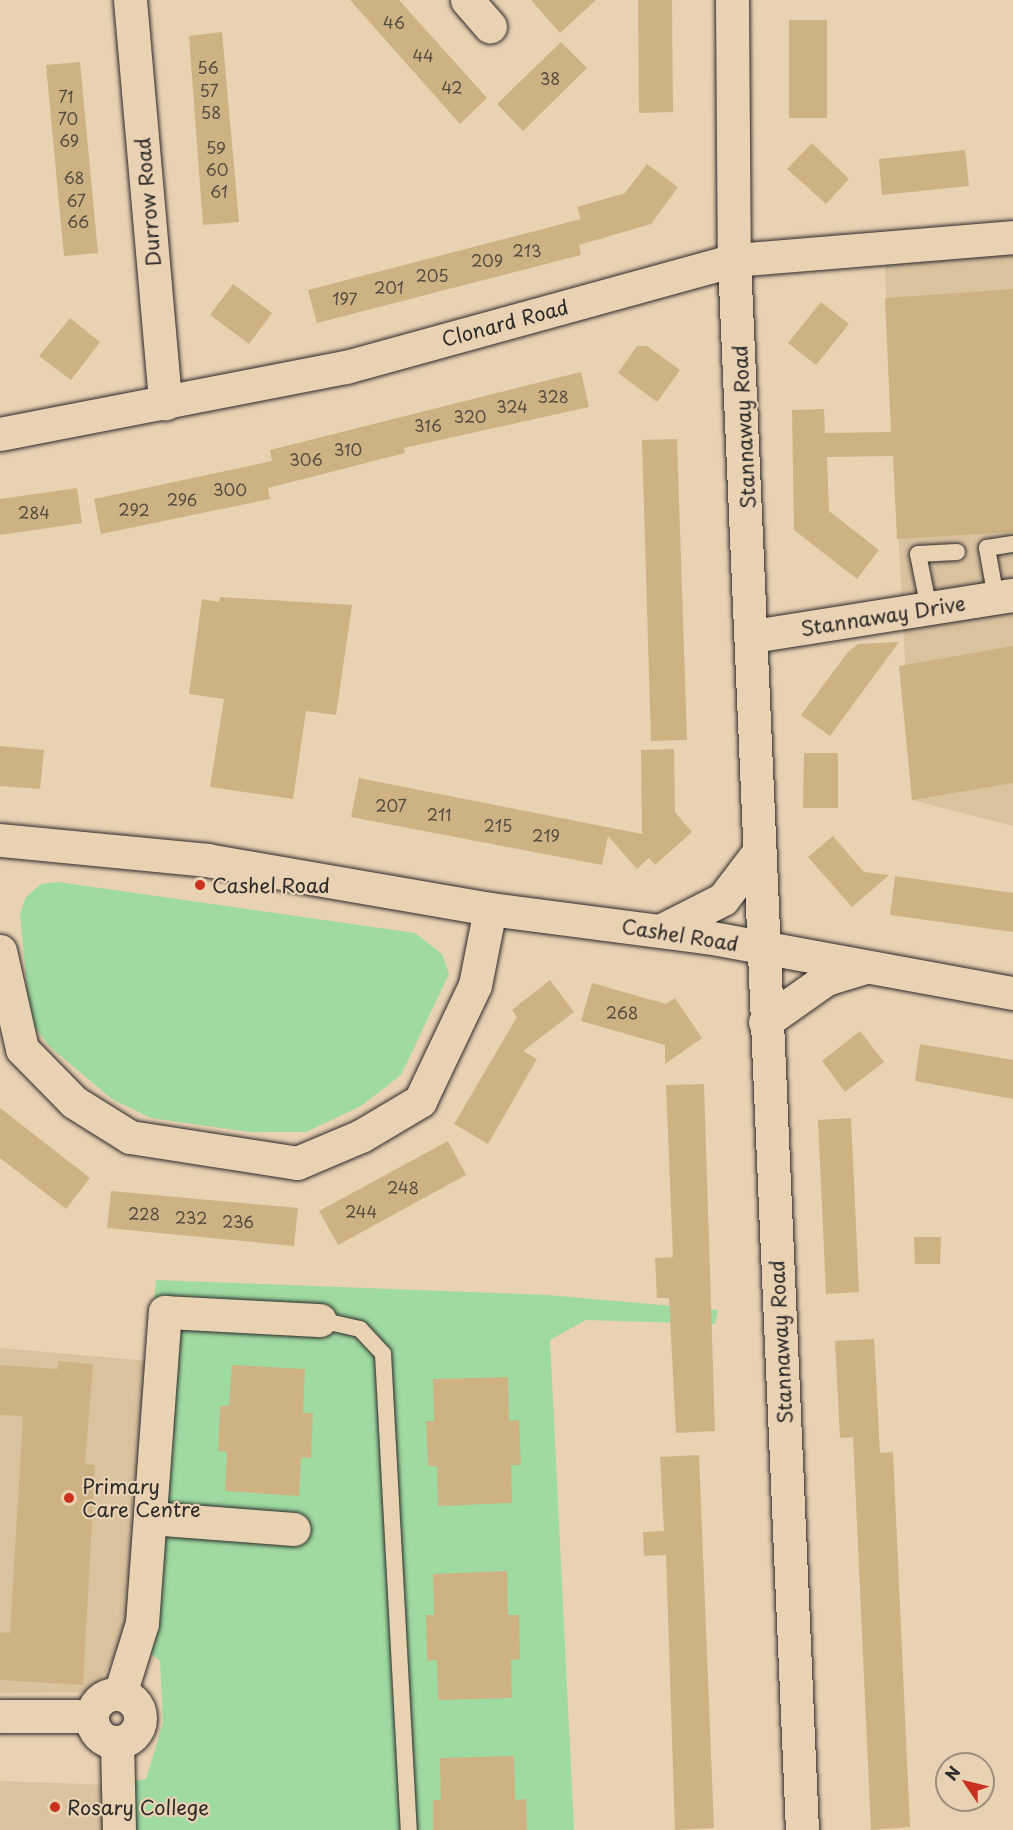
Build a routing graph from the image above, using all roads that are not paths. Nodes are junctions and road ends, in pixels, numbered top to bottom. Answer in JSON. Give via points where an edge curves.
{"nodes":[{"id":1,"x":130,"y":0,"type":"edge"},
{"id":2,"x":467,"y":0,"type":"edge"},
{"id":3,"x":732,"y":0,"type":"edge"},
{"id":4,"x":490,"y":26,"type":"dead end"},
{"id":5,"x":1013,"y":237,"type":"edge"},
{"id":6,"x":734,"y":260,"type":"junction"},
{"id":7,"x":165,"y":403,"type":"junction"},
{"id":8,"x":0,"y":434,"type":"edge"},
{"id":9,"x":1013,"y":544,"type":"edge"},
{"id":10,"x":957,"y":552,"type":"dead end"},
{"id":11,"x":1005,"y":596,"type":"edge"},
{"id":12,"x":929,"y":609,"type":"junction"},
{"id":13,"x":753,"y":636,"type":"junction"},
{"id":14,"x":0,"y":840,"type":"edge"},
{"id":15,"x":757,"y":854,"type":"junction"},
{"id":16,"x":490,"y":909,"type":"junction"},
{"id":17,"x":662,"y":930,"type":"junction"},
{"id":18,"x":767,"y":949,"type":"junction"},
{"id":19,"x":0,"y":951,"type":"edge"},
{"id":20,"x":869,"y":965,"type":"junction"},
{"id":21,"x":1013,"y":993,"type":"edge"},
{"id":22,"x":765,"y":1022,"type":"junction"},
{"id":23,"x":320,"y":1320,"type":"joint"},
{"id":24,"x":150,"y":1518,"type":"junction"},
{"id":25,"x":294,"y":1529,"type":"dead end"},
{"id":26,"x":120,"y":1694,"type":"junction"},
{"id":27,"x":0,"y":1716,"type":"edge"},
{"id":28,"x":91,"y":1716,"type":"junction"},
{"id":29,"x":117,"y":1742,"type":"junction"},
{"id":30,"x":119,"y":1830,"type":"edge"},
{"id":31,"x":409,"y":1830,"type":"edge"},
{"id":32,"x":802,"y":1830,"type":"edge"}],
"edges":[{"from":1,"to":7,"type":"street","name":"Durrow Road"},
{"from":2,"to":4,"type":"street"},
{"from":3,"to":6,"type":"street","name":"Stannaway Road"},
{"from":5,"to":6,"type":"street","name":"Clonard Road"},
{"from":6,"to":7,"type":"street","name":"Clonard Road","via":[[346,367]]},
{"from":6,"to":13,"type":"street","name":"Stannaway Road"},
{"from":7,"to":8,"type":"street","name":"Clonard Road"},
{"from":9,"to":11,"type":"lane","via":[[987,548]]},
{"from":10,"to":12,"type":"lane","via":[[918,554]]},
{"from":11,"to":12,"type":"street","name":"Stannaway Drive"},
{"from":12,"to":13,"type":"street","name":"Stannaway Drive"},
{"from":13,"to":15,"type":"street","name":"Stannaway Road"},
{"from":14,"to":16,"type":"street","name":"Cashel Road","via":[[207,860]]},
{"from":15,"to":17,"type":"street","via":[[723,899]]},
{"from":15,"to":18,"type":"street","name":"Stannaway Road"},
{"from":16,"to":17,"type":"street","name":"Cashel Road"},
{"from":16,"to":19,"type":"street","via":[[475,985],[420,1101],[362,1136],[297,1163],[130,1137],[74,1102],[22,1048]]},
{"from":17,"to":18,"type":"street","name":"Cashel Road"},
{"from":18,"to":20,"type":"street","name":"Cashel Road"},
{"from":18,"to":22,"type":"street","name":"Stannaway Road"},
{"from":20,"to":21,"type":"street","name":"Cashel Road"},
{"from":20,"to":22,"type":"street","name":"Cashel Road","via":[[826,979]]},
{"from":22,"to":32,"type":"street","name":"Stannaway Road"},
{"from":23,"to":24,"type":"street","via":[[165,1312]]},
{"from":23,"to":31,"type":"lane","via":[[360,1329],[383,1354]]},
{"from":24,"to":25,"type":"street"},
{"from":24,"to":26,"type":"street","via":[[142,1623]]},
{"from":26,"to":28,"type":"street","via":[[101,1697]]},
{"from":26,"to":29,"type":"street","via":[[136,1705],[140,1721],[132,1735]]},
{"from":27,"to":28,"type":"street"},
{"from":28,"to":29,"type":"street","via":[[96,1732]]},
{"from":29,"to":30,"type":"street"}]}
